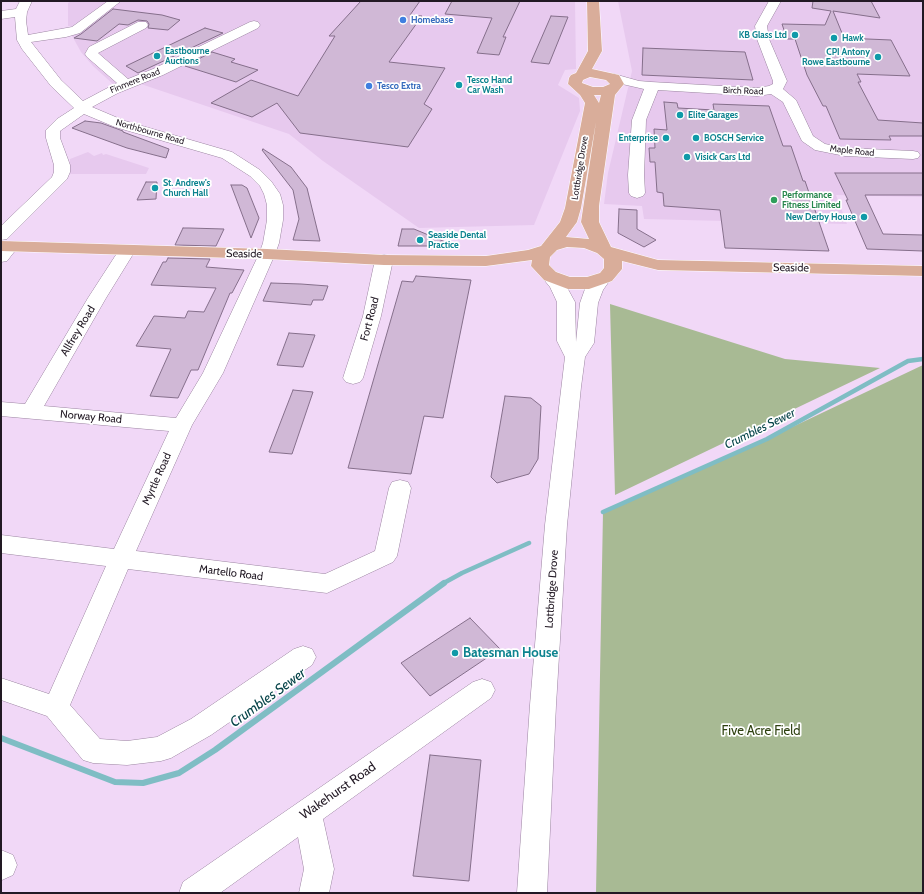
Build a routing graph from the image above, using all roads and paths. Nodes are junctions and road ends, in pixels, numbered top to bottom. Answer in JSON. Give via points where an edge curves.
{"nodes":[{"id":1,"x":115,"y":1,"type":"edge"},
{"id":2,"x":592,"y":1,"type":"edge"},
{"id":3,"x":775,"y":1,"type":"edge"},
{"id":4,"x":24,"y":6,"type":"edge"},
{"id":5,"x":1,"y":15,"type":"edge"},
{"id":6,"x":142,"y":25,"type":"dead end"},
{"id":7,"x":254,"y":25,"type":"dead end"},
{"id":8,"x":23,"y":40,"type":"junction"},
{"id":9,"x":611,"y":78,"type":"junction"},
{"id":10,"x":582,"y":81,"type":"junction"},
{"id":11,"x":126,"y":84,"type":"junction"},
{"id":12,"x":645,"y":85,"type":"junction"},
{"id":13,"x":773,"y":90,"type":"junction"},
{"id":14,"x":82,"y":108,"type":"junction"},
{"id":15,"x":913,"y":155,"type":"dead end"},
{"id":16,"x":637,"y":193,"type":"dead end"},
{"id":17,"x":3,"y":246,"type":"edge"},
{"id":18,"x":548,"y":248,"type":"junction"},
{"id":19,"x":604,"y":250,"type":"junction"},
{"id":20,"x":127,"y":251,"type":"junction"},
{"id":21,"x":267,"y":254,"type":"junction"},
{"id":22,"x":384,"y":260,"type":"junction"},
{"id":23,"x":486,"y":261,"type":"junction"},
{"id":24,"x":658,"y":265,"type":"junction"},
{"id":25,"x":923,"y":270,"type":"edge"},
{"id":26,"x":548,"y":275,"type":"junction"},
{"id":27,"x":604,"y":279,"type":"junction"},
{"id":28,"x":575,"y":357,"type":"junction"},
{"id":29,"x":353,"y":378,"type":"dead end"},
{"id":30,"x":1,"y":409,"type":"edge"},
{"id":31,"x":31,"y":411,"type":"junction"},
{"id":32,"x":182,"y":425,"type":"junction"},
{"id":33,"x":400,"y":488,"type":"dead end"},
{"id":34,"x":1,"y":544,"type":"edge"},
{"id":35,"x":120,"y":560,"type":"junction"},
{"id":36,"x":303,"y":657,"type":"dead end"},
{"id":37,"x":1,"y":689,"type":"edge"},
{"id":38,"x":482,"y":690,"type":"dead end"},
{"id":39,"x":56,"y":708,"type":"junction"},
{"id":40,"x":307,"y":813,"type":"junction"},
{"id":41,"x":194,"y":893,"type":"edge"},
{"id":42,"x":314,"y":893,"type":"edge"},
{"id":43,"x":532,"y":893,"type":"edge"}],
"edges":[{"from":1,"to":8,"type":"street","via":[[76,30]]},
{"from":2,"to":10,"type":"main road","via":[[595,51]]},
{"from":3,"to":13,"type":"street","name":"Birch Road","via":[[761,26],[762,39],[780,81]]},
{"from":4,"to":5,"type":"street"},
{"from":4,"to":8,"type":"street","name":"Northbourne Road","via":[[20,30]]},
{"from":6,"to":11,"type":"street","via":[[93,50],[90,54]]},
{"from":7,"to":11,"type":"street","name":"Finmere Road","via":[[158,72]]},
{"from":8,"to":14,"type":"street","name":"Northbourne Road","via":[[39,64]]},
{"from":9,"to":10,"type":"main road","via":[[597,91]]},
{"from":9,"to":12,"type":"street","name":"Birch Road"},
{"from":9,"to":19,"type":"main road","name":"Lottbridge Drove","via":[[590,222]]},
{"from":10,"to":18,"type":"main road","name":"Lottbridge Drove","via":[[592,103],[573,208],[568,222]]},
{"from":11,"to":14,"type":"street","name":"Finmere Road"},
{"from":12,"to":13,"type":"street","name":"Birch Road","via":[[757,92]]},
{"from":12,"to":16,"type":"street","via":[[651,92],[639,120]]},
{"from":13,"to":15,"type":"street","name":"Maple Road","via":[[789,100],[807,138],[820,147],[839,152]]},
{"from":14,"to":17,"type":"street","name":"Finmere Road","via":[[53,130],[62,165],[59,179]]},
{"from":14,"to":21,"type":"street","name":"Northbourne Road","via":[[120,124],[216,151],[255,173],[266,184],[275,205],[275,220]]},
{"from":17,"to":20,"type":"main road","name":"Seaside"},
{"from":18,"to":19,"type":"main road","via":[[567,242],[577,242],[595,245]]},
{"from":18,"to":23,"type":"main road","name":"Seaside","via":[[530,255]]},
{"from":18,"to":26,"type":"main road","via":[[540,259],[540,266]]},
{"from":19,"to":24,"type":"main road","name":"Seaside"},
{"from":19,"to":27,"type":"main road","via":[[612,257],[614,263],[613,269]]},
{"from":20,"to":21,"type":"main road","name":"Seaside"},
{"from":20,"to":31,"type":"street","name":"Allfrey Road"},
{"from":21,"to":22,"type":"main road","name":"Seaside"},
{"from":21,"to":32,"type":"street","name":"Myrtle Road","via":[[213,373]]},
{"from":22,"to":23,"type":"main road","name":"Seaside"},
{"from":22,"to":29,"type":"street","name":"Fort Road","via":[[372,316]]},
{"from":23,"to":26,"type":"main road","name":"Seaside"},
{"from":24,"to":25,"type":"main road","name":"Seaside"},
{"from":24,"to":27,"type":"main road","name":"Seaside"},
{"from":26,"to":27,"type":"main road","via":[[568,283],[579,284]]},
{"from":26,"to":28,"type":"street","via":[[558,286],[566,302],[566,341]]},
{"from":27,"to":28,"type":"street","name":"Lottbridge Drove","via":[[594,289],[589,303],[585,343]]},
{"from":28,"to":43,"type":"street","name":"Lottbridge Drove","via":[[556,525]]},
{"from":30,"to":31,"type":"street","name":"Norway Road"},
{"from":31,"to":32,"type":"street","name":"Norway Road"},
{"from":32,"to":35,"type":"street","name":"Myrtle Road"},
{"from":33,"to":35,"type":"street","name":"Martello Road","via":[[385,556],[327,584]]},
{"from":34,"to":35,"type":"street","name":"Martello Road"},
{"from":35,"to":39,"type":"street","name":"Myrtle Road"},
{"from":36,"to":39,"type":"street","via":[[201,726],[161,749],[128,753],[93,751]]},
{"from":37,"to":39,"type":"street"},
{"from":38,"to":40,"type":"street","name":"Wakehurst Road"},
{"from":40,"to":41,"type":"street","name":"Wakehurst Road"},
{"from":40,"to":42,"type":"street","via":[[319,869]]}]}
